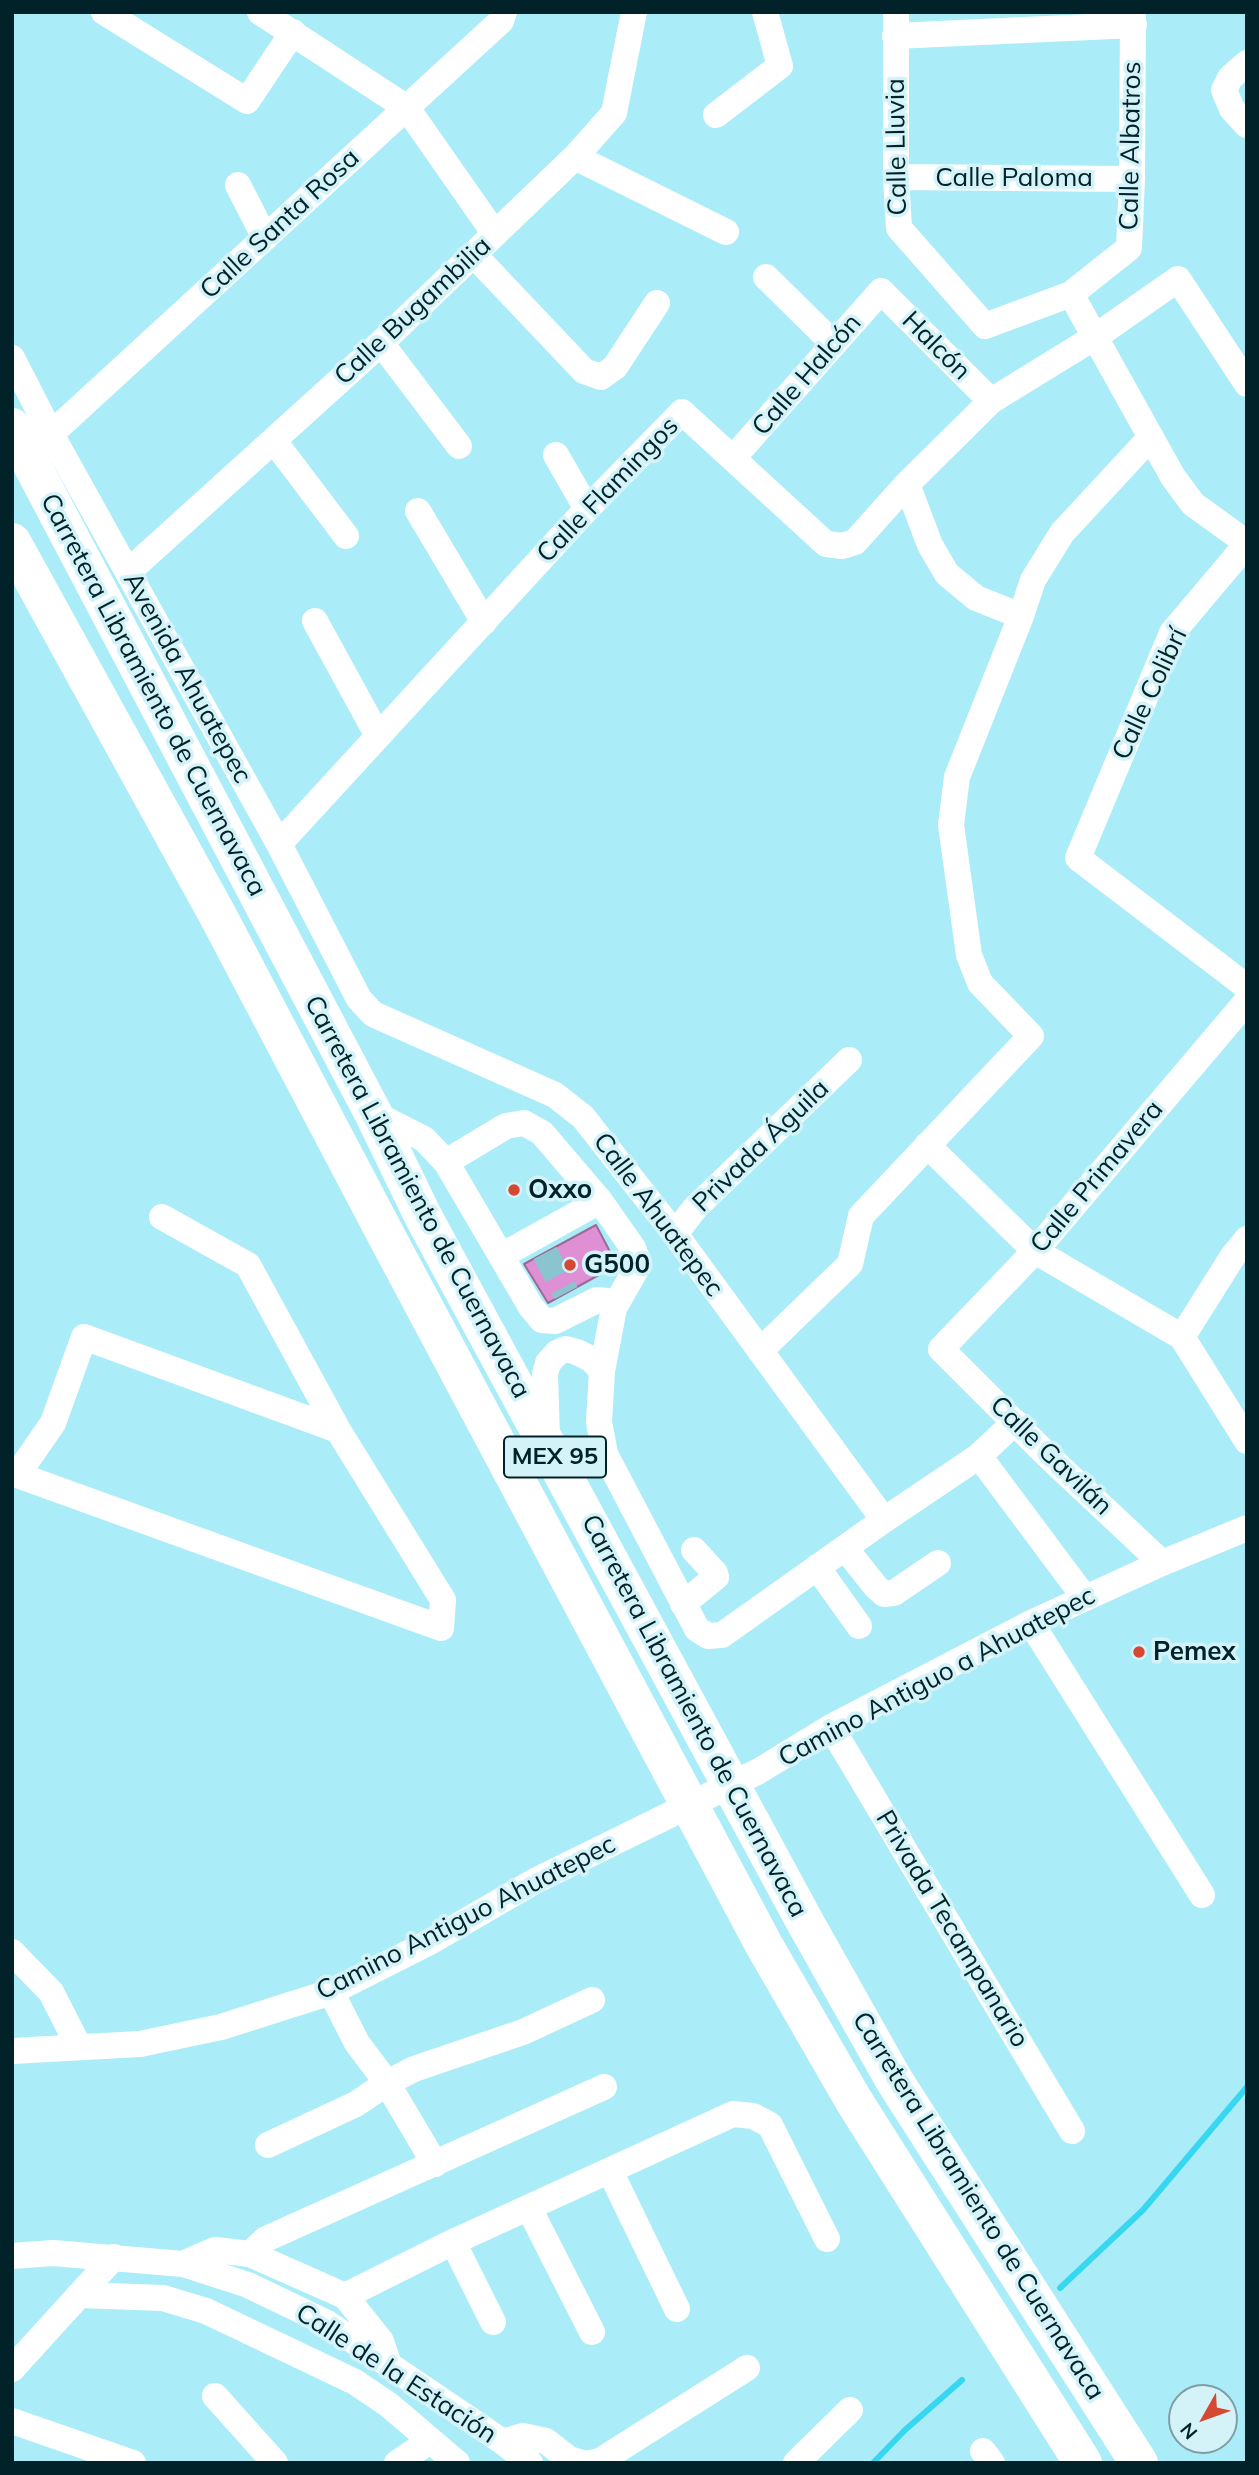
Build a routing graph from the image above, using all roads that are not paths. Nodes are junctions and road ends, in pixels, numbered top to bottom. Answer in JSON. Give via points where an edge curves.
{"nodes":[{"id":1,"x":104,"y":12,"type":"edge"},
{"id":2,"x":260,"y":12,"type":"edge"},
{"id":3,"x":504,"y":12,"type":"edge"},
{"id":4,"x":634,"y":12,"type":"edge"},
{"id":5,"x":765,"y":12,"type":"edge"},
{"id":6,"x":1134,"y":19,"type":"edge"},
{"id":7,"x":895,"y":24,"type":"edge"},
{"id":8,"x":293,"y":32,"type":"junction"},
{"id":9,"x":1247,"y":63,"type":"edge"},
{"id":10,"x":407,"y":108,"type":"junction"},
{"id":11,"x":716,"y":115,"type":"dead end"},
{"id":12,"x":1247,"y":125,"type":"edge"},
{"id":13,"x":575,"y":157,"type":"junction"},
{"id":14,"x":896,"y":177,"type":"junction"},
{"id":15,"x":1132,"y":179,"type":"junction"},
{"id":16,"x":238,"y":185,"type":"dead end"},
{"id":17,"x":726,"y":232,"type":"dead end"},
{"id":18,"x":495,"y":234,"type":"junction"},
{"id":19,"x":265,"y":238,"type":"junction"},
{"id":20,"x":473,"y":254,"type":"junction"},
{"id":21,"x":766,"y":277,"type":"dead end"},
{"id":22,"x":881,"y":291,"type":"joint"},
{"id":23,"x":1070,"y":294,"type":"junction"},
{"id":24,"x":657,"y":303,"type":"dead end"},
{"id":25,"x":1096,"y":337,"type":"junction"},
{"id":26,"x":381,"y":343,"type":"junction"},
{"id":27,"x":834,"y":344,"type":"junction"},
{"id":28,"x":12,"y":358,"type":"edge"},
{"id":29,"x":1247,"y":384,"type":"edge"},
{"id":30,"x":991,"y":401,"type":"junction"},
{"id":31,"x":12,"y":427,"type":"edge"},
{"id":32,"x":51,"y":433,"type":"junction"},
{"id":33,"x":1151,"y":437,"type":"junction"},
{"id":34,"x":274,"y":441,"type":"junction"},
{"id":35,"x":459,"y":446,"type":"dead end"},
{"id":36,"x":556,"y":455,"type":"dead end"},
{"id":37,"x":733,"y":458,"type":"junction"},
{"id":38,"x":907,"y":484,"type":"junction"},
{"id":39,"x":586,"y":509,"type":"junction"},
{"id":40,"x":418,"y":511,"type":"dead end"},
{"id":41,"x":346,"y":536,"type":"dead end"},
{"id":42,"x":12,"y":542,"type":"edge"},
{"id":43,"x":1247,"y":544,"type":"edge"},
{"id":44,"x":128,"y":572,"type":"junction"},
{"id":45,"x":1021,"y":616,"type":"junction"},
{"id":46,"x":315,"y":621,"type":"dead end"},
{"id":47,"x":484,"y":622,"type":"junction"},
{"id":48,"x":378,"y":736,"type":"junction"},
{"id":49,"x":279,"y":844,"type":"junction"},
{"id":50,"x":1247,"y":987,"type":"edge"},
{"id":51,"x":359,"y":999,"type":"joint"},
{"id":52,"x":1247,"y":1000,"type":"edge"},
{"id":53,"x":849,"y":1060,"type":"dead end"},
{"id":54,"x":373,"y":1113,"type":"junction"},
{"id":55,"x":927,"y":1145,"type":"junction"},
{"id":56,"x":446,"y":1162,"type":"junction"},
{"id":57,"x":600,"y":1201,"type":"junction"},
{"id":58,"x":162,"y":1217,"type":"dead end"},
{"id":59,"x":675,"y":1234,"type":"junction"},
{"id":60,"x":1247,"y":1239,"type":"edge"},
{"id":61,"x":1035,"y":1251,"type":"junction"},
{"id":62,"x":501,"y":1256,"type":"junction"},
{"id":63,"x":568,"y":1304,"type":"junction"},
{"id":64,"x":614,"y":1308,"type":"junction"},
{"id":65,"x":1182,"y":1338,"type":"junction"},
{"id":66,"x":566,"y":1349,"type":"junction"},
{"id":67,"x":941,"y":1349,"type":"joint"},
{"id":68,"x":760,"y":1351,"type":"junction"},
{"id":69,"x":602,"y":1371,"type":"junction"},
{"id":70,"x":1015,"y":1422,"type":"junction"},
{"id":71,"x":338,"y":1430,"type":"junction"},
{"id":72,"x":1247,"y":1441,"type":"edge"},
{"id":73,"x":547,"y":1444,"type":"junction"},
{"id":74,"x":979,"y":1456,"type":"junction"},
{"id":75,"x":14,"y":1474,"type":"edge"},
{"id":76,"x":884,"y":1520,"type":"junction"},
{"id":77,"x":1247,"y":1528,"type":"edge"},
{"id":78,"x":845,"y":1548,"type":"junction"},
{"id":79,"x":694,"y":1550,"type":"dead end"},
{"id":80,"x":938,"y":1563,"type":"dead end"},
{"id":81,"x":1162,"y":1563,"type":"junction"},
{"id":82,"x":817,"y":1567,"type":"junction"},
{"id":83,"x":1085,"y":1598,"type":"junction"},
{"id":84,"x":683,"y":1604,"type":"junction"},
{"id":85,"x":1031,"y":1623,"type":"junction"},
{"id":86,"x":859,"y":1626,"type":"dead end"},
{"id":87,"x":831,"y":1727,"type":"junction"},
{"id":88,"x":631,"y":1834,"type":"joint"},
{"id":89,"x":1202,"y":1895,"type":"dead end"},
{"id":90,"x":12,"y":1952,"type":"edge"},
{"id":91,"x":331,"y":1992,"type":"junction"},
{"id":92,"x":592,"y":2000,"type":"dead end"},
{"id":93,"x":79,"y":2047,"type":"junction"},
{"id":94,"x":12,"y":2052,"type":"edge"},
{"id":95,"x":387,"y":2083,"type":"junction"},
{"id":96,"x":604,"y":2087,"type":"dead end"},
{"id":97,"x":1072,"y":2132,"type":"dead end"},
{"id":98,"x":268,"y":2145,"type":"dead end"},
{"id":99,"x":435,"y":2164,"type":"junction"},
{"id":100,"x":610,"y":2171,"type":"junction"},
{"id":101,"x":529,"y":2208,"type":"junction"},
{"id":102,"x":827,"y":2239,"type":"dead end"},
{"id":103,"x":453,"y":2242,"type":"junction"},
{"id":104,"x":250,"y":2254,"type":"junction"},
{"id":105,"x":12,"y":2256,"type":"edge"},
{"id":106,"x":114,"y":2256,"type":"junction"},
{"id":107,"x":183,"y":2264,"type":"junction"},
{"id":108,"x":79,"y":2295,"type":"junction"},
{"id":109,"x":345,"y":2296,"type":"junction"},
{"id":110,"x":677,"y":2309,"type":"dead end"},
{"id":111,"x":493,"y":2322,"type":"dead end"},
{"id":112,"x":592,"y":2332,"type":"dead end"},
{"id":113,"x":390,"y":2365,"type":"junction"},
{"id":114,"x":747,"y":2368,"type":"dead end"},
{"id":115,"x":12,"y":2369,"type":"edge"},
{"id":116,"x":215,"y":2396,"type":"dead end"},
{"id":117,"x":850,"y":2410,"type":"dead end"},
{"id":118,"x":12,"y":2421,"type":"edge"},
{"id":119,"x":429,"y":2441,"type":"junction"},
{"id":120,"x":503,"y":2442,"type":"junction"},
{"id":121,"x":133,"y":2463,"type":"edge"},
{"id":122,"x":275,"y":2463,"type":"edge"},
{"id":123,"x":397,"y":2463,"type":"edge"},
{"id":124,"x":457,"y":2463,"type":"edge"},
{"id":125,"x":530,"y":2463,"type":"edge"},
{"id":126,"x":582,"y":2463,"type":"edge"},
{"id":127,"x":590,"y":2463,"type":"edge"},
{"id":128,"x":796,"y":2463,"type":"edge"},
{"id":129,"x":1083,"y":2463,"type":"edge"},
{"id":130,"x":1139,"y":2463,"type":"edge"}],
"edges":[{"from":1,"to":8,"type":"street","via":[[247,101]]},
{"from":2,"to":8,"type":"street"},
{"from":3,"to":10,"type":"street","name":"Calle Santa Rosa","via":[[501,21]]},
{"from":4,"to":13,"type":"street","name":"Calle Bugambilia","via":[[614,114]]},
{"from":5,"to":11,"type":"street","via":[[780,66]]},
{"from":6,"to":7,"type":"street"},
{"from":6,"to":15,"type":"street","name":"Calle Albatros"},
{"from":7,"to":14,"type":"street","name":"Calle Lluvia"},
{"from":8,"to":10,"type":"street"},
{"from":9,"to":12,"type":"street","via":[[1224,90],[1232,109]]},
{"from":10,"to":18,"type":"street"},
{"from":10,"to":19,"type":"street","name":"Calle Santa Rosa"},
{"from":13,"to":17,"type":"street"},
{"from":13,"to":18,"type":"street","name":"Calle Bugambilia"},
{"from":14,"to":15,"type":"street","name":"Calle Paloma"},
{"from":14,"to":23,"type":"street","name":"Calle Lluvia","via":[[899,228],[985,326]]},
{"from":15,"to":23,"type":"street","name":"Calle Albatros","via":[[1129,248]]},
{"from":16,"to":19,"type":"street"},
{"from":18,"to":20,"type":"street","name":"Calle Bugambilia"},
{"from":19,"to":32,"type":"street","name":"Calle Santa Rosa"},
{"from":20,"to":24,"type":"street","via":[[584,371],[600,377],[615,367]]},
{"from":20,"to":26,"type":"street","name":"Calle Bugambilia"},
{"from":21,"to":27,"type":"street"},
{"from":22,"to":27,"type":"street","name":"Calle Halcón"},
{"from":22,"to":30,"type":"street","name":"Halcón"},
{"from":23,"to":25,"type":"street","name":"Calle Colibrí"},
{"from":25,"to":29,"type":"street","name":"Calle Flamingos","via":[[1178,279]]},
{"from":25,"to":30,"type":"street","name":"Calle Flamingos"},
{"from":25,"to":33,"type":"street","name":"Calle Colibrí"},
{"from":26,"to":34,"type":"street","name":"Calle Bugambilia"},
{"from":26,"to":35,"type":"street"},
{"from":27,"to":37,"type":"street","name":"Calle Halcón"},
{"from":28,"to":32,"type":"street","name":"Avenida Ahuatepec"},
{"from":30,"to":38,"type":"street","name":"Calle Flamingos"},
{"from":31,"to":54,"type":"highway","name":"Carretera Libramiento de Cuernavaca","number":"MEX 95"},
{"from":32,"to":44,"type":"street","name":"Avenida Ahuatepec"},
{"from":33,"to":43,"type":"street","name":"Calle Colibrí","via":[[1193,504]]},
{"from":33,"to":45,"type":"street","via":[[1062,533],[1033,580]]},
{"from":34,"to":41,"type":"street"},
{"from":34,"to":44,"type":"street","name":"Calle Bugambilia"},
{"from":36,"to":39,"type":"street"},
{"from":37,"to":38,"type":"street","name":"Calle Flamingos","via":[[826,544],[855,542]]},
{"from":37,"to":39,"type":"street","name":"Calle Flamingos","via":[[682,412]]},
{"from":38,"to":45,"type":"street","via":[[930,545],[947,574],[976,598]]},
{"from":39,"to":47,"type":"street","name":"Calle Flamingos"},
{"from":40,"to":47,"type":"street"},
{"from":42,"to":129,"type":"highway","name":"Carretera Libramiento de Cuernavaca","number":"MEX 95","via":[[218,914],[764,1945],[854,2101]]},
{"from":43,"to":50,"type":"street","name":"Calle Colibrí","via":[[1172,633],[1078,858]]},
{"from":44,"to":49,"type":"street","name":"Avenida Ahuatepec"},
{"from":45,"to":55,"type":"street","via":[[957,777],[951,825],[969,955],[980,984],[1031,1036]]},
{"from":46,"to":48,"type":"street"},
{"from":47,"to":48,"type":"street","name":"Calle Flamingos"},
{"from":48,"to":49,"type":"street","name":"Calle Flamingos"},
{"from":49,"to":51,"type":"street","name":"Avenida Ahuatepec"},
{"from":51,"to":59,"type":"street","name":"Calle Ahuatepec","via":[[373,1014],[555,1095],[583,1117]]},
{"from":52,"to":61,"type":"street","name":"Calle Primavera"},
{"from":53,"to":59,"type":"street","name":"Privada Águila","via":[[695,1208]]},
{"from":54,"to":56,"type":"street","via":[[424,1139]]},
{"from":54,"to":73,"type":"highway","name":"Carretera Libramiento de Cuernavaca","number":"MEX 95","via":[[422,1216]]},
{"from":55,"to":61,"type":"street"},
{"from":55,"to":68,"type":"street","via":[[861,1216],[850,1264]]},
{"from":56,"to":57,"type":"street","via":[[506,1126],[524,1123],[542,1133]]},
{"from":56,"to":62,"type":"street"},
{"from":57,"to":62,"type":"street","via":[[541,1244]]},
{"from":57,"to":64,"type":"street","via":[[637,1258]]},
{"from":58,"to":71,"type":"street","via":[[248,1265]]},
{"from":59,"to":68,"type":"street","name":"Calle Ahuatepec"},
{"from":60,"to":65,"type":"street"},
{"from":61,"to":65,"type":"street"},
{"from":61,"to":67,"type":"street","name":"Calle Primavera"},
{"from":62,"to":63,"type":"street","via":[[542,1320],[555,1321]]},
{"from":63,"to":64,"type":"street","via":[[597,1300],[608,1301]]},
{"from":63,"to":66,"type":"street"},
{"from":64,"to":69,"type":"street"},
{"from":65,"to":72,"type":"street"},
{"from":66,"to":69,"type":"street","via":[[591,1359]]},
{"from":66,"to":73,"type":"street","via":[[548,1363],[545,1374]]},
{"from":67,"to":70,"type":"street","name":"Calle Gavilán"},
{"from":68,"to":76,"type":"street","name":"Calle Ahuatepec"},
{"from":69,"to":84,"type":"street","via":[[599,1422],[605,1454]]},
{"from":70,"to":74,"type":"street"},
{"from":70,"to":81,"type":"street","name":"Calle Gavilán"},
{"from":71,"to":75,"type":"street","via":[[84,1337],[53,1423]]},
{"from":71,"to":75,"type":"street","via":[[443,1600],[441,1628]]},
{"from":73,"to":130,"type":"highway","name":"Carretera Libramiento de Cuernavaca","number":"MEX 95","via":[[894,2080]]},
{"from":74,"to":76,"type":"street"},
{"from":74,"to":83,"type":"street"},
{"from":76,"to":78,"type":"street"},
{"from":77,"to":81,"type":"street","name":"Camino Antiguo a Ahuatepec"},
{"from":78,"to":80,"type":"street","via":[[884,1594],[894,1593]]},
{"from":78,"to":82,"type":"street"},
{"from":79,"to":84,"type":"street","via":[[716,1577]]},
{"from":81,"to":83,"type":"street","name":"Camino Antiguo a Ahuatepec"},
{"from":82,"to":84,"type":"street","via":[[722,1635],[708,1636],[697,1629]]},
{"from":82,"to":86,"type":"street"},
{"from":83,"to":85,"type":"street","name":"Camino Antiguo a Ahuatepec"},
{"from":85,"to":87,"type":"street","name":"Camino Antiguo a Ahuatepec"},
{"from":85,"to":89,"type":"street"},
{"from":87,"to":88,"type":"street","name":"Camino Antiguo a Ahuatepec","via":[[759,1771]]},
{"from":87,"to":97,"type":"street","name":"Privada Tecampanario"},
{"from":88,"to":91,"type":"street","name":"Camino Antiguo Ahuatepec"},
{"from":90,"to":93,"type":"street","via":[[51,1992]]},
{"from":91,"to":93,"type":"street","name":"Camino Antiguo Ahuatepec","via":[[221,2027],[140,2044]]},
{"from":91,"to":95,"type":"street","via":[[357,2043]]},
{"from":92,"to":95,"type":"street","via":[[523,2032],[414,2069]]},
{"from":93,"to":94,"type":"street","name":"Camino Antiguo Ahuatepec"},
{"from":95,"to":98,"type":"street","via":[[356,2104]]},
{"from":95,"to":99,"type":"street"},
{"from":96,"to":99,"type":"street"},
{"from":99,"to":104,"type":"street","via":[[266,2239]]},
{"from":100,"to":101,"type":"street"},
{"from":100,"to":102,"type":"street","via":[[733,2114],[753,2116],[770,2125]]},
{"from":100,"to":110,"type":"street"},
{"from":101,"to":103,"type":"street"},
{"from":101,"to":112,"type":"street"},
{"from":103,"to":109,"type":"street"},
{"from":103,"to":111,"type":"street"},
{"from":104,"to":107,"type":"street","via":[[215,2250]]},
{"from":104,"to":109,"type":"street"},
{"from":105,"to":106,"type":"street","name":"Calle de la Estación"},
{"from":106,"to":107,"type":"street","name":"Calle de la Estación"},
{"from":106,"to":108,"type":"street"},
{"from":107,"to":113,"type":"street","name":"Calle de la Estación","via":[[248,2285],[327,2323]]},
{"from":108,"to":115,"type":"street"},
{"from":108,"to":119,"type":"street","via":[[163,2298],[206,2311],[355,2382]]},
{"from":109,"to":113,"type":"street","via":[[381,2341]]},
{"from":113,"to":120,"type":"street","name":"Calle de la Estación"},
{"from":114,"to":127,"type":"street"},
{"from":116,"to":122,"type":"street"},
{"from":117,"to":128,"type":"street"},
{"from":118,"to":121,"type":"street"},
{"from":119,"to":123,"type":"street"},
{"from":119,"to":124,"type":"street"},
{"from":120,"to":125,"type":"street","name":"Calle de la Estación"},
{"from":120,"to":126,"type":"street","via":[[523,2435],[546,2441]]}]}
